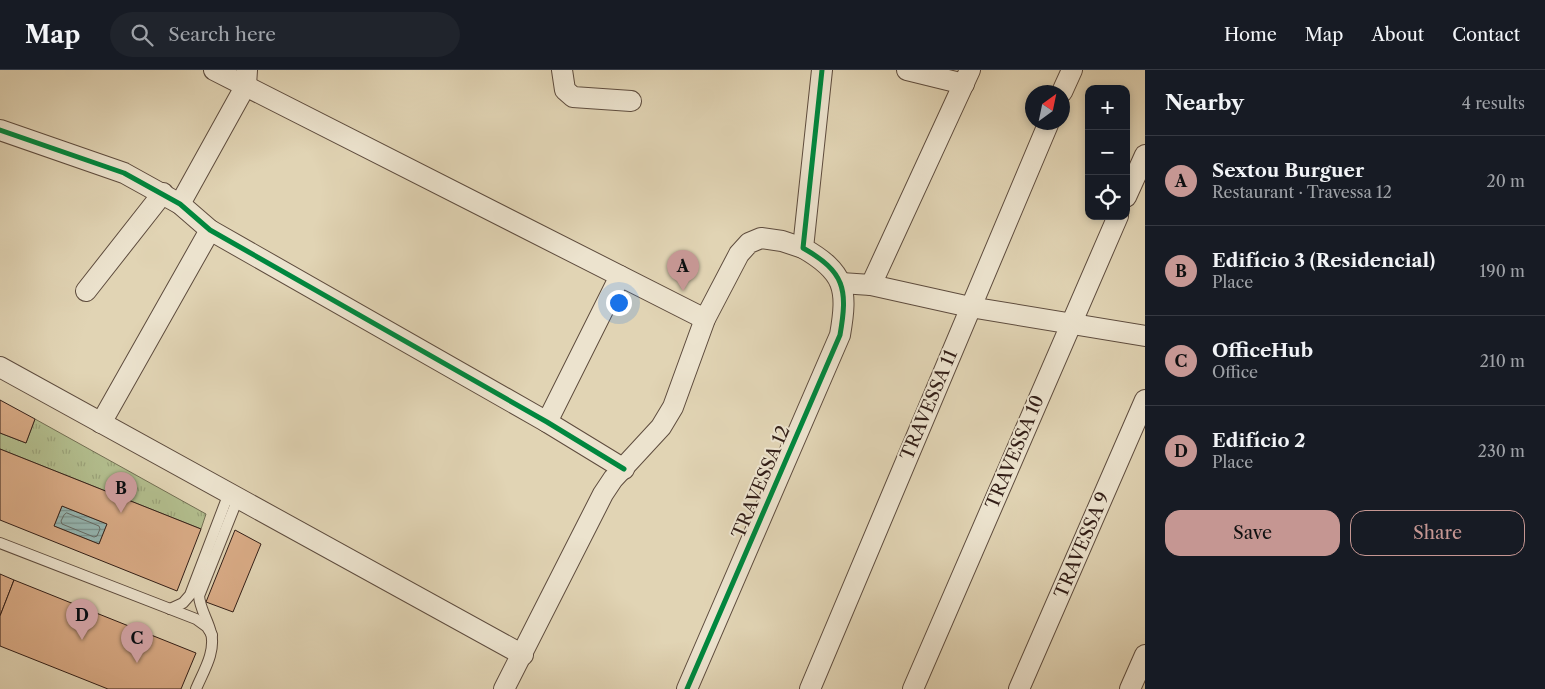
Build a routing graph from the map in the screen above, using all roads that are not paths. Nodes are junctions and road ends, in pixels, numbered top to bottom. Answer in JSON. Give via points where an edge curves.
{"nodes":[{"id":1,"x":214,"y":70,"type":"edge"},
{"id":2,"x":562,"y":70,"type":"edge"},
{"id":3,"x":822,"y":70,"type":"edge"},
{"id":4,"x":907,"y":70,"type":"edge"},
{"id":5,"x":1072,"y":70,"type":"edge"},
{"id":6,"x":967,"y":77,"type":"edge"},
{"id":7,"x":247,"y":78,"type":"edge"},
{"id":8,"x":1065,"y":85,"type":"edge"},
{"id":9,"x":631,"y":101,"type":"dead end"},
{"id":10,"x":0,"y":130,"type":"edge"},
{"id":11,"x":1046,"y":130,"type":"edge"},
{"id":12,"x":1145,"y":155,"type":"edge"},
{"id":13,"x":1130,"y":188,"type":"edge"},
{"id":14,"x":172,"y":198,"type":"junction"},
{"id":15,"x":1116,"y":220,"type":"edge"},
{"id":16,"x":210,"y":230,"type":"junction"},
{"id":17,"x":804,"y":248,"type":"junction"},
{"id":18,"x":620,"y":276,"type":"junction"},
{"id":19,"x":841,"y":283,"type":"junction"},
{"id":20,"x":871,"y":285,"type":"junction"},
{"id":21,"x":86,"y":291,"type":"dead end"},
{"id":22,"x":970,"y":307,"type":"junction"},
{"id":23,"x":705,"y":319,"type":"junction"},
{"id":24,"x":1070,"y":324,"type":"junction"},
{"id":25,"x":1145,"y":336,"type":"edge"},
{"id":26,"x":0,"y":367,"type":"edge"},
{"id":27,"x":1145,"y":400,"type":"edge"},
{"id":28,"x":101,"y":422,"type":"junction"},
{"id":29,"x":547,"y":422,"type":"junction"},
{"id":30,"x":624,"y":469,"type":"junction"},
{"id":31,"x":234,"y":496,"type":"junction"},
{"id":32,"x":0,"y":543,"type":"edge"},
{"id":33,"x":170,"y":609,"type":"junction"},
{"id":34,"x":212,"y":635,"type":"junction"},
{"id":35,"x":523,"y":655,"type":"junction"},
{"id":36,"x":1145,"y":655,"type":"edge"},
{"id":37,"x":196,"y":689,"type":"edge"},
{"id":38,"x":504,"y":689,"type":"edge"},
{"id":39,"x":687,"y":689,"type":"edge"},
{"id":40,"x":810,"y":689,"type":"edge"},
{"id":41,"x":913,"y":689,"type":"edge"},
{"id":42,"x":1020,"y":689,"type":"edge"},
{"id":43,"x":1130,"y":689,"type":"edge"}],
"edges":[{"from":1,"to":7,"type":"street"},
{"from":2,"to":9,"type":"street","via":[[565,90],[573,97]]},
{"from":3,"to":17,"type":"street"},
{"from":4,"to":6,"type":"street"},
{"from":5,"to":8,"type":"street"},
{"from":6,"to":20,"type":"street"},
{"from":7,"to":14,"type":"street"},
{"from":7,"to":18,"type":"street"},
{"from":10,"to":14,"type":"street","via":[[124,173]]},
{"from":11,"to":22,"type":"street","name":"TRAVESSA 11"},
{"from":12,"to":13,"type":"street"},
{"from":14,"to":16,"type":"street"},
{"from":14,"to":21,"type":"street"},
{"from":15,"to":24,"type":"street","name":"TRAVESSA 10"},
{"from":16,"to":28,"type":"street"},
{"from":16,"to":29,"type":"street"},
{"from":17,"to":19,"type":"street","via":[[820,258]]},
{"from":17,"to":23,"type":"street","via":[[761,238],[749,243],[739,254]]},
{"from":18,"to":23,"type":"street"},
{"from":18,"to":29,"type":"street"},
{"from":19,"to":20,"type":"street"},
{"from":19,"to":39,"type":"street","name":"TRAVESSA 12","via":[[843,316],[840,334]]},
{"from":20,"to":22,"type":"street"},
{"from":22,"to":24,"type":"street"},
{"from":22,"to":40,"type":"street","name":"TRAVESSA 11"},
{"from":23,"to":30,"type":"street","via":[[673,407],[661,427]]},
{"from":24,"to":25,"type":"street"},
{"from":24,"to":41,"type":"street","name":"TRAVESSA 10"},
{"from":26,"to":28,"type":"street"},
{"from":27,"to":42,"type":"street","name":"TRAVESSA 9"},
{"from":28,"to":31,"type":"street"},
{"from":29,"to":30,"type":"street"},
{"from":30,"to":35,"type":"street","via":[[604,494]]},
{"from":31,"to":33,"type":"lane","via":[[190,595]]},
{"from":31,"to":34,"type":"lane","via":[[199,596]]},
{"from":31,"to":35,"type":"street"},
{"from":32,"to":33,"type":"lane"},
{"from":33,"to":34,"type":"lane","via":[[196,619]]},
{"from":34,"to":37,"type":"lane","via":[[209,657]]},
{"from":35,"to":38,"type":"street"},
{"from":36,"to":43,"type":"street"}]}
